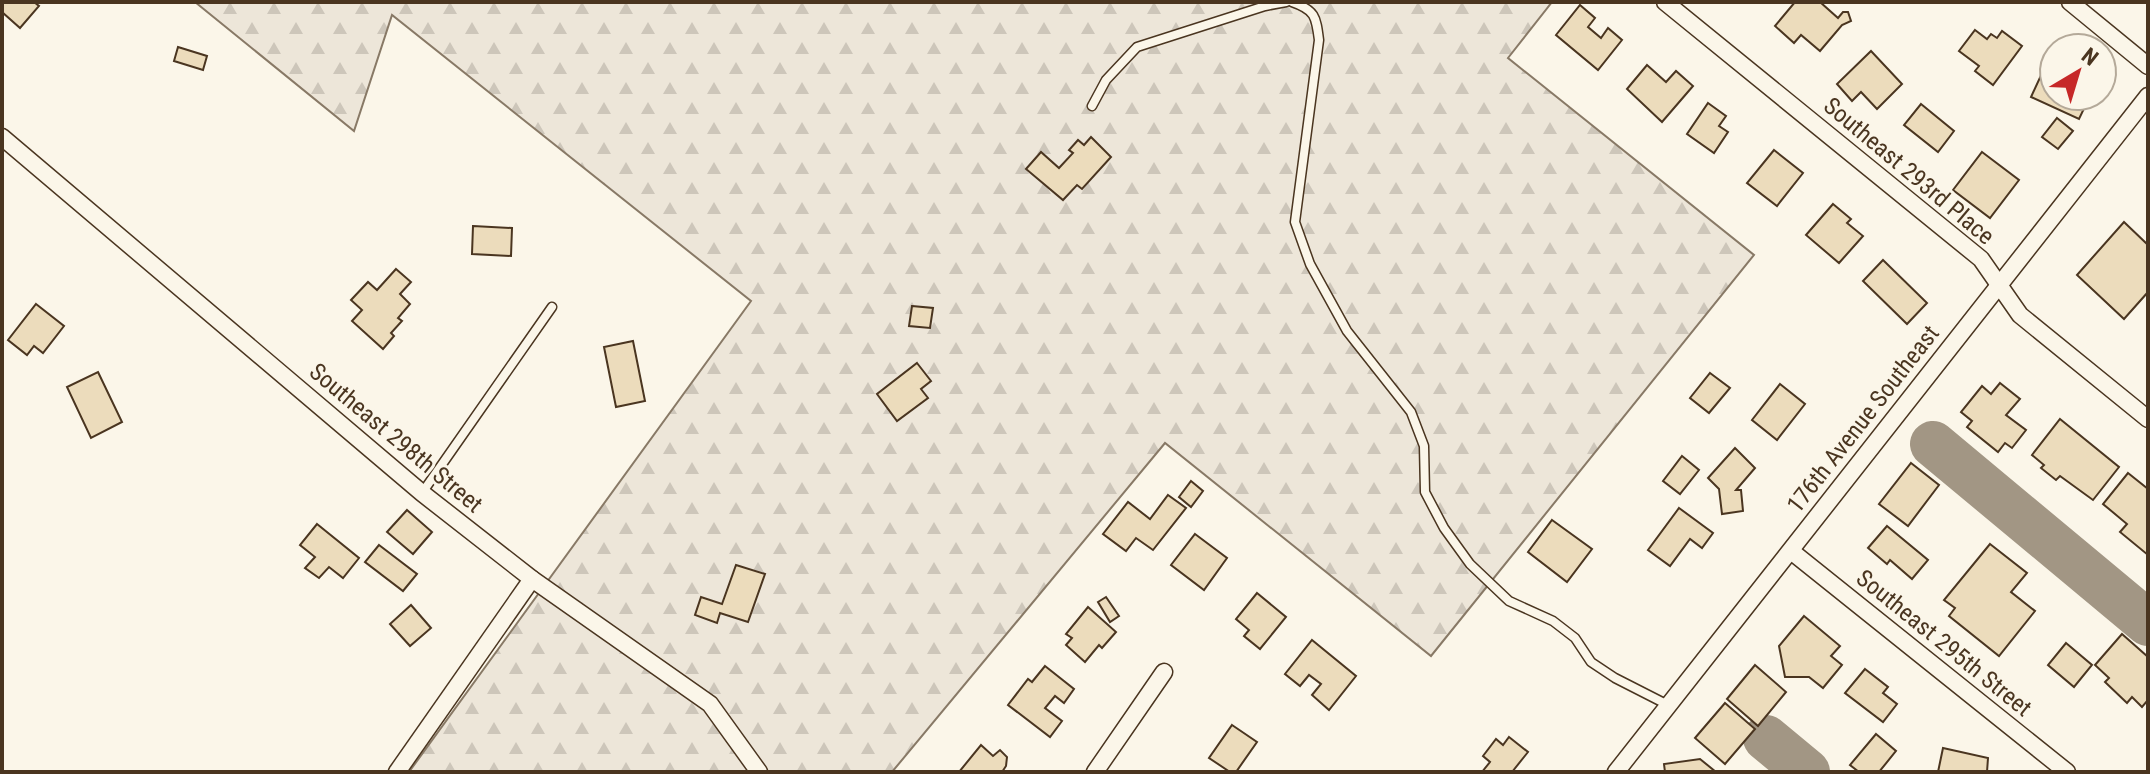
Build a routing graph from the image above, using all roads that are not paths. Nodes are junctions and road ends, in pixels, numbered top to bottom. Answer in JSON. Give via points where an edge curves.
{"nodes":[{"id":1,"x":1289,"y":2,"type":"edge"},
{"id":2,"x":1665,"y":2,"type":"edge"},
{"id":3,"x":2070,"y":2,"type":"edge"},
{"id":4,"x":2148,"y":66,"type":"edge"},
{"id":5,"x":2148,"y":96,"type":"edge"},
{"id":6,"x":1092,"y":106,"type":"dead end"},
{"id":7,"x":2,"y":137,"type":"edge"},
{"id":8,"x":1998,"y":287,"type":"junction"},
{"id":9,"x":552,"y":307,"type":"dead end"},
{"id":10,"x":2148,"y":419,"type":"edge"},
{"id":11,"x":422,"y":493,"type":"junction"},
{"id":12,"x":1791,"y":551,"type":"junction"},
{"id":13,"x":532,"y":579,"type":"junction"},
{"id":14,"x":1164,"y":672,"type":"dead end"},
{"id":15,"x":1669,"y":705,"type":"junction"},
{"id":16,"x":397,"y":772,"type":"edge"},
{"id":17,"x":759,"y":772,"type":"edge"},
{"id":18,"x":1095,"y":772,"type":"edge"},
{"id":19,"x":1616,"y":772,"type":"edge"},
{"id":20,"x":2067,"y":772,"type":"edge"}],
"edges":[{"from":1,"to":6,"type":"lane","via":[[1137,47],[1106,80]]},
{"from":1,"to":15,"type":"lane","via":[[1307,7],[1317,19],[1319,40],[1295,222],[1310,264],[1347,331],[1411,412],[1424,446],[1425,492],[1431,504],[1470,564],[1509,601],[1553,621],[1575,638],[1591,662]]},
{"from":2,"to":8,"type":"street","name":"Southeast 293rd Place","via":[[1981,259]]},
{"from":3,"to":4,"type":"street"},
{"from":5,"to":8,"type":"street","name":"176th Avenue Southeast"},
{"from":7,"to":11,"type":"street","name":"Southeast 298th Street"},
{"from":8,"to":10,"type":"street","name":"Southeast 293rd Place","via":[[2020,315]]},
{"from":8,"to":12,"type":"street","name":"176th Avenue Southeast"},
{"from":9,"to":11,"type":"lane"},
{"from":11,"to":13,"type":"street","name":"Southeast 298th Street"},
{"from":12,"to":15,"type":"street","name":"176th Avenue Southeast"},
{"from":12,"to":20,"type":"street","name":"Southeast 295th Street"},
{"from":13,"to":16,"type":"street"},
{"from":13,"to":17,"type":"street","name":"Southeast 298th Street","via":[[710,704]]},
{"from":14,"to":18,"type":"street"},
{"from":15,"to":19,"type":"street","name":"176th Avenue Southeast"}]}
